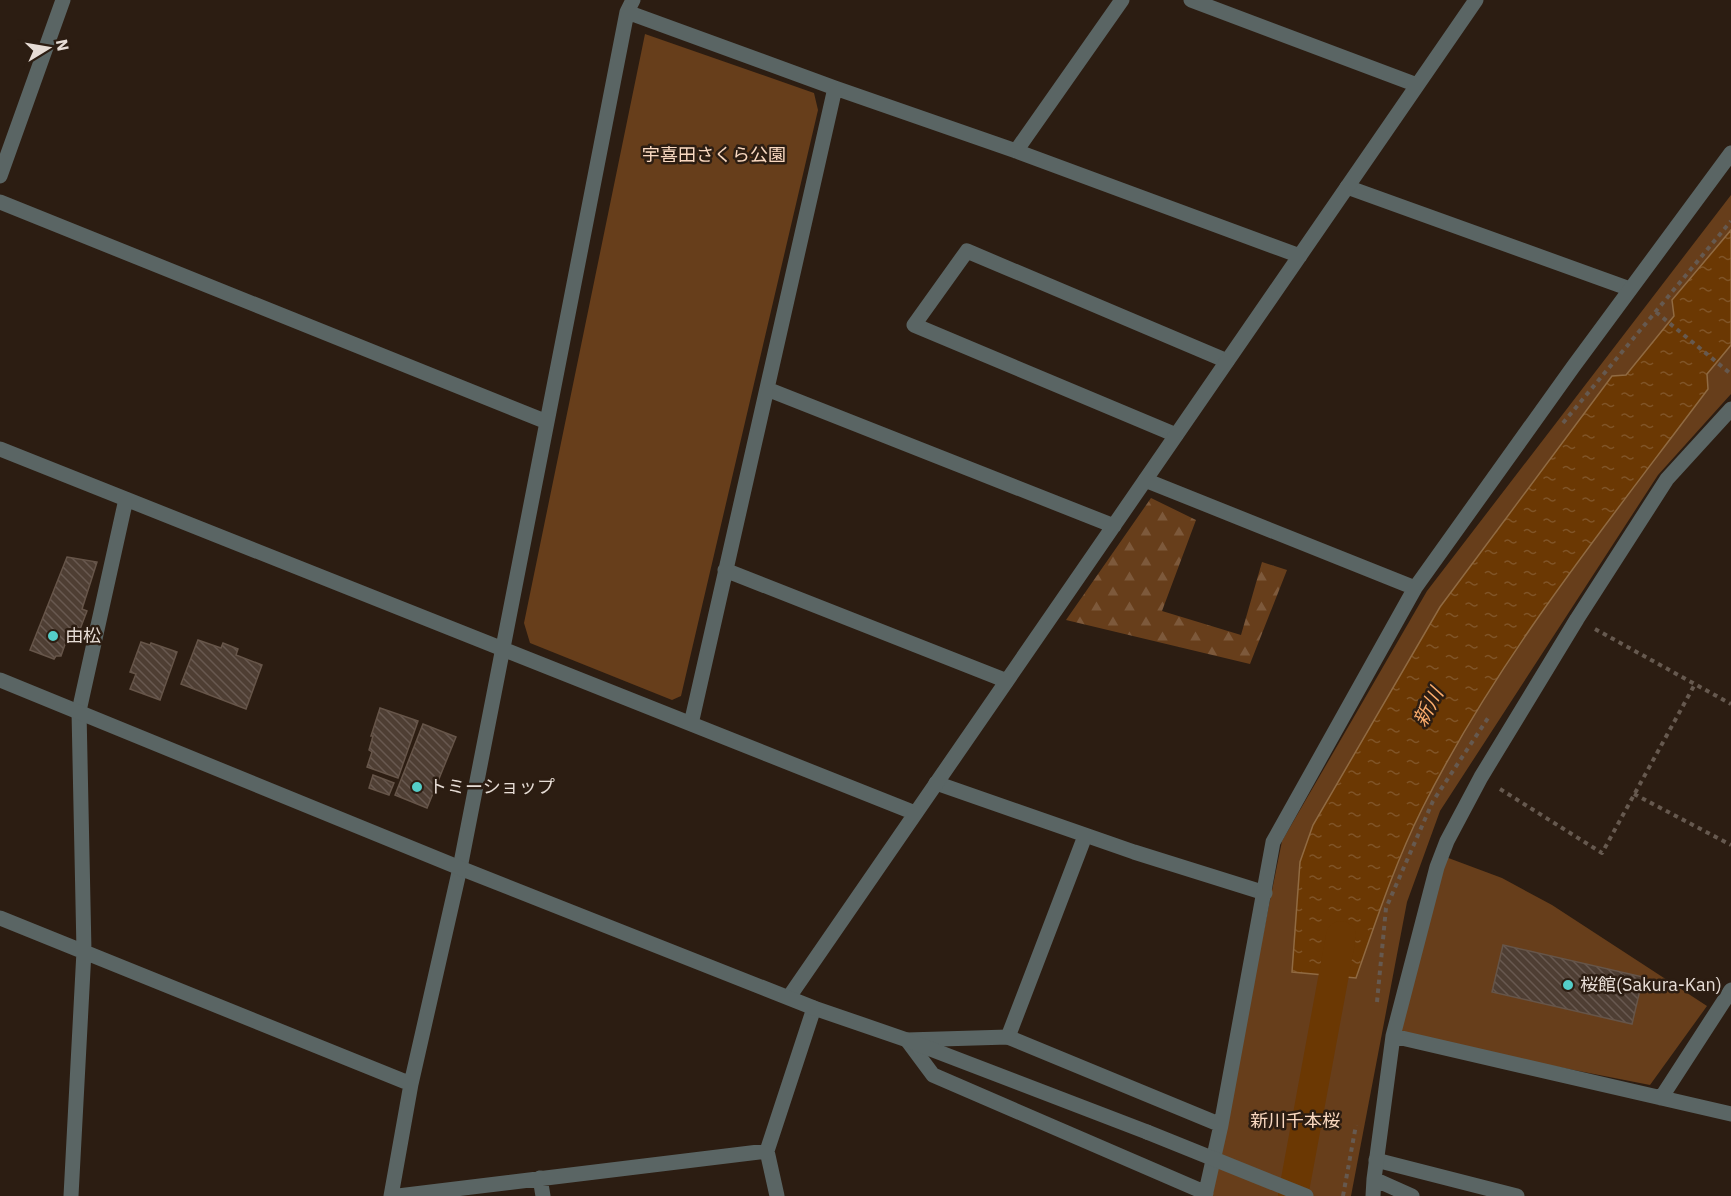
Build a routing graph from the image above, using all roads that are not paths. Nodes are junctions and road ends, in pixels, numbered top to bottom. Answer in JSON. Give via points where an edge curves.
{"nodes":[{"id":1,"x":1122,"y":0,"type":"edge"},
{"id":2,"x":1191,"y":0,"type":"edge"},
{"id":3,"x":1476,"y":0,"type":"edge"},
{"id":4,"x":60,"y":1,"type":"edge"},
{"id":5,"x":630,"y":6,"type":"edge"},
{"id":6,"x":1417,"y":85,"type":"junction"},
{"id":7,"x":835,"y":88,"type":"junction"},
{"id":8,"x":1016,"y":151,"type":"junction"},
{"id":9,"x":1731,"y":153,"type":"edge"},
{"id":10,"x":0,"y":176,"type":"edge"},
{"id":11,"x":1347,"y":187,"type":"junction"},
{"id":12,"x":0,"y":202,"type":"edge"},
{"id":13,"x":1300,"y":256,"type":"junction"},
{"id":14,"x":1630,"y":290,"type":"junction"},
{"id":15,"x":1227,"y":361,"type":"junction"},
{"id":16,"x":766,"y":389,"type":"junction"},
{"id":17,"x":1731,"y":409,"type":"edge"},
{"id":18,"x":547,"y":422,"type":"junction"},
{"id":19,"x":1176,"y":435,"type":"junction"},
{"id":20,"x":0,"y":449,"type":"edge"},
{"id":21,"x":1145,"y":480,"type":"junction"},
{"id":22,"x":126,"y":499,"type":"junction"},
{"id":23,"x":1114,"y":526,"type":"junction"},
{"id":24,"x":725,"y":570,"type":"junction"},
{"id":25,"x":1415,"y":588,"type":"junction"},
{"id":26,"x":503,"y":649,"type":"junction"},
{"id":27,"x":0,"y":680,"type":"edge"},
{"id":28,"x":1007,"y":681,"type":"junction"},
{"id":29,"x":79,"y":711,"type":"junction"},
{"id":30,"x":691,"y":724,"type":"junction"},
{"id":31,"x":936,"y":783,"type":"junction"},
{"id":32,"x":915,"y":813,"type":"junction"},
{"id":33,"x":1085,"y":836,"type":"junction"},
{"id":34,"x":460,"y":868,"type":"junction"},
{"id":35,"x":1265,"y":893,"type":"junction"},
{"id":36,"x":0,"y":918,"type":"edge"},
{"id":37,"x":84,"y":951,"type":"junction"},
{"id":38,"x":1731,"y":990,"type":"edge"},
{"id":39,"x":789,"y":997,"type":"junction"},
{"id":40,"x":814,"y":1008,"type":"junction"},
{"id":41,"x":1008,"y":1036,"type":"junction"},
{"id":42,"x":1393,"y":1036,"type":"junction"},
{"id":43,"x":907,"y":1040,"type":"junction"},
{"id":44,"x":411,"y":1084,"type":"junction"},
{"id":45,"x":1661,"y":1098,"type":"junction"},
{"id":46,"x":1731,"y":1114,"type":"edge"},
{"id":47,"x":1221,"y":1125,"type":"junction"},
{"id":48,"x":767,"y":1151,"type":"junction"},
{"id":49,"x":1376,"y":1160,"type":"junction"},
{"id":50,"x":540,"y":1178,"type":"junction"},
{"id":51,"x":1374,"y":1179,"type":"junction"},
{"id":52,"x":1205,"y":1194,"type":"edge"},
{"id":53,"x":71,"y":1196,"type":"edge"},
{"id":54,"x":391,"y":1196,"type":"edge"},
{"id":55,"x":398,"y":1196,"type":"edge"},
{"id":56,"x":543,"y":1196,"type":"edge"},
{"id":57,"x":777,"y":1196,"type":"edge"},
{"id":58,"x":1306,"y":1196,"type":"edge"},
{"id":59,"x":1372,"y":1196,"type":"edge"},
{"id":60,"x":1412,"y":1196,"type":"edge"},
{"id":61,"x":1517,"y":1196,"type":"edge"}],
"edges":[{"from":1,"to":8,"type":"street"},
{"from":2,"to":6,"type":"street"},
{"from":3,"to":6,"type":"street"},
{"from":4,"to":10,"type":"street"},
{"from":5,"to":7,"type":"street"},
{"from":5,"to":18,"type":"street"},
{"from":6,"to":11,"type":"street"},
{"from":7,"to":8,"type":"street"},
{"from":7,"to":16,"type":"street"},
{"from":8,"to":13,"type":"street"},
{"from":9,"to":14,"type":"street"},
{"from":11,"to":13,"type":"street"},
{"from":11,"to":14,"type":"street"},
{"from":12,"to":18,"type":"street"},
{"from":13,"to":15,"type":"street"},
{"from":14,"to":25,"type":"street"},
{"from":15,"to":19,"type":"street"},
{"from":15,"to":19,"type":"street","via":[[967,251],[914,325]]},
{"from":16,"to":23,"type":"street"},
{"from":16,"to":24,"type":"street"},
{"from":17,"to":42,"type":"street","via":[[1667,478],[1481,777],[1437,867]]},
{"from":18,"to":26,"type":"street"},
{"from":19,"to":21,"type":"street"},
{"from":20,"to":22,"type":"street"},
{"from":21,"to":23,"type":"street"},
{"from":21,"to":25,"type":"street"},
{"from":22,"to":26,"type":"street"},
{"from":22,"to":29,"type":"street"},
{"from":23,"to":28,"type":"street"},
{"from":24,"to":28,"type":"street"},
{"from":24,"to":30,"type":"street"},
{"from":25,"to":35,"type":"street","via":[[1273,842]]},
{"from":26,"to":30,"type":"street"},
{"from":26,"to":34,"type":"street"},
{"from":27,"to":29,"type":"street"},
{"from":28,"to":31,"type":"street"},
{"from":29,"to":34,"type":"street"},
{"from":29,"to":37,"type":"street"},
{"from":30,"to":32,"type":"street"},
{"from":31,"to":32,"type":"street"},
{"from":31,"to":33,"type":"street"},
{"from":32,"to":39,"type":"street"},
{"from":33,"to":35,"type":"street"},
{"from":33,"to":41,"type":"street"},
{"from":34,"to":39,"type":"street"},
{"from":34,"to":44,"type":"street"},
{"from":35,"to":47,"type":"street"},
{"from":36,"to":37,"type":"street"},
{"from":37,"to":44,"type":"street"},
{"from":37,"to":53,"type":"street"},
{"from":38,"to":45,"type":"street"},
{"from":39,"to":40,"type":"street"},
{"from":40,"to":43,"type":"street"},
{"from":40,"to":48,"type":"street"},
{"from":41,"to":43,"type":"street"},
{"from":41,"to":47,"type":"street"},
{"from":42,"to":45,"type":"street"},
{"from":42,"to":49,"type":"street"},
{"from":43,"to":52,"type":"street","via":[[933,1075]]},
{"from":43,"to":58,"type":"street","bridge":true},
{"from":44,"to":54,"type":"street"},
{"from":45,"to":46,"type":"street"},
{"from":47,"to":52,"type":"street"},
{"from":48,"to":50,"type":"street"},
{"from":48,"to":57,"type":"street"},
{"from":49,"to":51,"type":"street"},
{"from":49,"to":61,"type":"street"},
{"from":50,"to":55,"type":"street"},
{"from":50,"to":56,"type":"street"},
{"from":51,"to":59,"type":"street"},
{"from":51,"to":60,"type":"street"}]}
